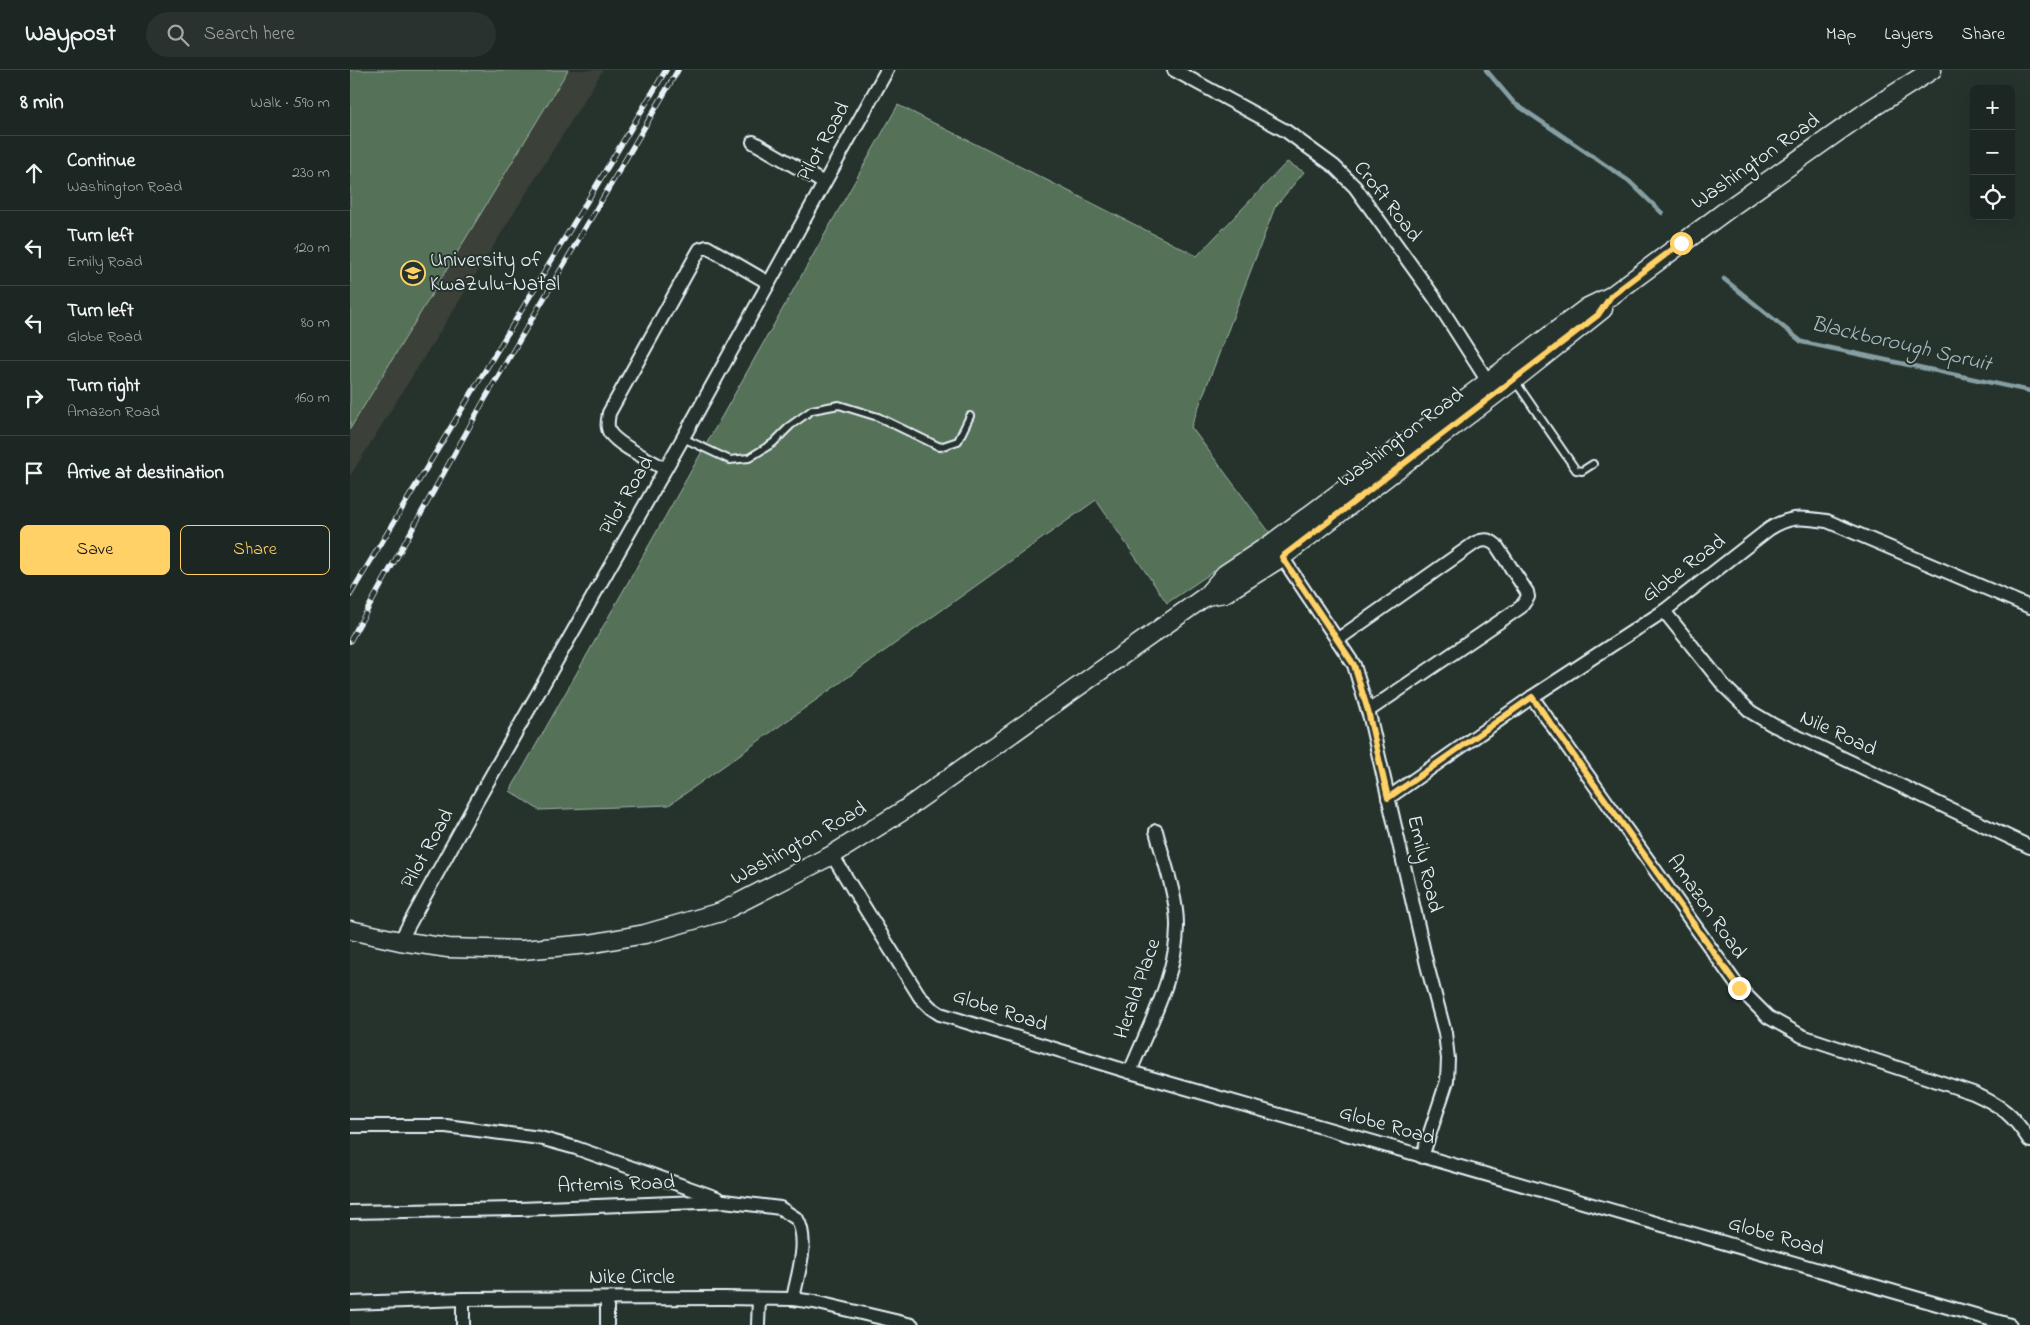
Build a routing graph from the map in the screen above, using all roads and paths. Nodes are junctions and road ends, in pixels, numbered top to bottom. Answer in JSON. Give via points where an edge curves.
{"nodes":[{"id":1,"x":887,"y":70,"type":"edge"},
{"id":2,"x":1174,"y":70,"type":"edge"},
{"id":3,"x":1932,"y":70,"type":"edge"},
{"id":4,"x":753,"y":142,"type":"dead end"},
{"id":5,"x":824,"y":183,"type":"junction"},
{"id":6,"x":769,"y":283,"type":"junction"},
{"id":7,"x":1611,"y":296,"type":"junction"},
{"id":8,"x":1514,"y":380,"type":"junction"},
{"id":9,"x":1492,"y":388,"type":"junction"},
{"id":10,"x":970,"y":416,"type":"dead end"},
{"id":11,"x":683,"y":438,"type":"junction"},
{"id":12,"x":1593,"y":464,"type":"dead end"},
{"id":13,"x":665,"y":469,"type":"junction"},
{"id":14,"x":1277,"y":550,"type":"junction"},
{"id":15,"x":2030,"y":607,"type":"edge"},
{"id":16,"x":1664,"y":611,"type":"junction"},
{"id":17,"x":1337,"y":640,"type":"junction"},
{"id":18,"x":1532,"y":697,"type":"junction"},
{"id":19,"x":1368,"y":711,"type":"junction"},
{"id":20,"x":1388,"y":798,"type":"junction"},
{"id":21,"x":1156,"y":830,"type":"dead end"},
{"id":22,"x":2030,"y":847,"type":"edge"},
{"id":23,"x":832,"y":855,"type":"junction"},
{"id":24,"x":350,"y":930,"type":"edge"},
{"id":25,"x":400,"y":941,"type":"junction"},
{"id":26,"x":1130,"y":1072,"type":"junction"},
{"id":27,"x":350,"y":1126,"type":"edge"},
{"id":28,"x":2030,"y":1141,"type":"edge"},
{"id":29,"x":1422,"y":1157,"type":"junction"},
{"id":30,"x":724,"y":1201,"type":"junction"},
{"id":31,"x":350,"y":1212,"type":"edge"},
{"id":32,"x":463,"y":1299,"type":"junction"},
{"id":33,"x":608,"y":1299,"type":"junction"},
{"id":34,"x":759,"y":1299,"type":"junction"},
{"id":35,"x":792,"y":1299,"type":"junction"},
{"id":36,"x":350,"y":1303,"type":"edge"},
{"id":37,"x":856,"y":1319,"type":"edge"},
{"id":38,"x":463,"y":1325,"type":"edge"},
{"id":39,"x":607,"y":1325,"type":"edge"},
{"id":40,"x":758,"y":1325,"type":"edge"},
{"id":41,"x":912,"y":1325,"type":"edge"},
{"id":42,"x":2010,"y":1325,"type":"edge"}],
"edges":[{"from":1,"to":5,"type":"street","name":"Pilot Road"},
{"from":2,"to":9,"type":"street","name":"Croft Road","via":[[1286,131],[1334,166],[1354,187],[1434,297]]},
{"from":3,"to":7,"type":"main road","name":"Washington Road","via":[[1745,196]]},
{"from":4,"to":5,"type":"street"},
{"from":5,"to":6,"type":"street","name":"Pilot Road"},
{"from":6,"to":11,"type":"street","name":"Pilot Road"},
{"from":6,"to":13,"type":"street","via":[[707,247],[700,249],[696,256],[607,422],[609,432],[616,440]]},
{"from":7,"to":8,"type":"main road","name":"Washington Road","via":[[1598,315]]},
{"from":7,"to":9,"type":"main road","name":"Washington Road","via":[[1588,307]]},
{"from":8,"to":9,"type":"main road","name":"Washington Road"},
{"from":8,"to":12,"type":"lane","via":[[1576,470],[1582,471]]},
{"from":9,"to":14,"type":"main road","name":"Washington Road"},
{"from":10,"to":11,"type":"lane","via":[[958,441],[940,447],[878,417],[839,405],[812,410],[750,458],[730,460]]},
{"from":11,"to":13,"type":"street","name":"Pilot Road"},
{"from":13,"to":25,"type":"street","name":"Pilot Road"},
{"from":14,"to":17,"type":"street","name":"Emily Road"},
{"from":14,"to":23,"type":"main road","name":"Washington Road","via":[[1226,574],[1206,596],[901,812]]},
{"from":15,"to":16,"type":"street","name":"Globe Road","via":[[1827,521],[1803,518],[1783,520]]},
{"from":16,"to":18,"type":"street","name":"Globe Road"},
{"from":16,"to":22,"type":"street","name":"Nile Road","via":[[1725,687],[1751,712]]},
{"from":17,"to":19,"type":"street","name":"Emily Road","via":[[1354,665]]},
{"from":17,"to":19,"type":"street","via":[[1482,540],[1490,540],[1496,545],[1527,592],[1528,597],[1521,607]]},
{"from":18,"to":20,"type":"street","name":"Globe Road"},
{"from":18,"to":28,"type":"street","name":"Amazon Road","via":[[1739,988],[1763,1012],[1784,1028],[1802,1036],[1992,1102],[2007,1111]]},
{"from":19,"to":20,"type":"street","name":"Emily Road"},
{"from":20,"to":29,"type":"street","name":"Emily Road","via":[[1445,1033],[1448,1059],[1442,1100]]},
{"from":21,"to":26,"type":"street","name":"Herald Place","via":[[1177,922],[1176,947],[1164,987]]},
{"from":23,"to":25,"type":"main road","name":"Washington Road","via":[[721,912],[645,934],[589,944],[522,950],[448,948]]},
{"from":23,"to":26,"type":"street","name":"Globe Road","via":[[920,997],[931,1008]]},
{"from":24,"to":25,"type":"main road","name":"Washington Road"},
{"from":26,"to":29,"type":"street","name":"Globe Road"},
{"from":27,"to":30,"type":"street","via":[[446,1126],[540,1138]]},
{"from":29,"to":42,"type":"street","name":"Globe Road"},
{"from":30,"to":31,"type":"street","name":"Artemis Road"},
{"from":30,"to":35,"type":"street","name":"Artemis Road","via":[[780,1208],[797,1219],[802,1232],[802,1248]]},
{"from":32,"to":33,"type":"street","name":"Nike Circle"},
{"from":32,"to":36,"type":"street","name":"Nike Circle"},
{"from":32,"to":38,"type":"street"},
{"from":33,"to":34,"type":"street","name":"Nike Circle"},
{"from":33,"to":39,"type":"street"},
{"from":34,"to":35,"type":"street","name":"Nike Circle"},
{"from":34,"to":40,"type":"street"},
{"from":35,"to":37,"type":"street","name":"Nike Circle"},
{"from":37,"to":41,"type":"street","name":"Nike Circle"}]}
